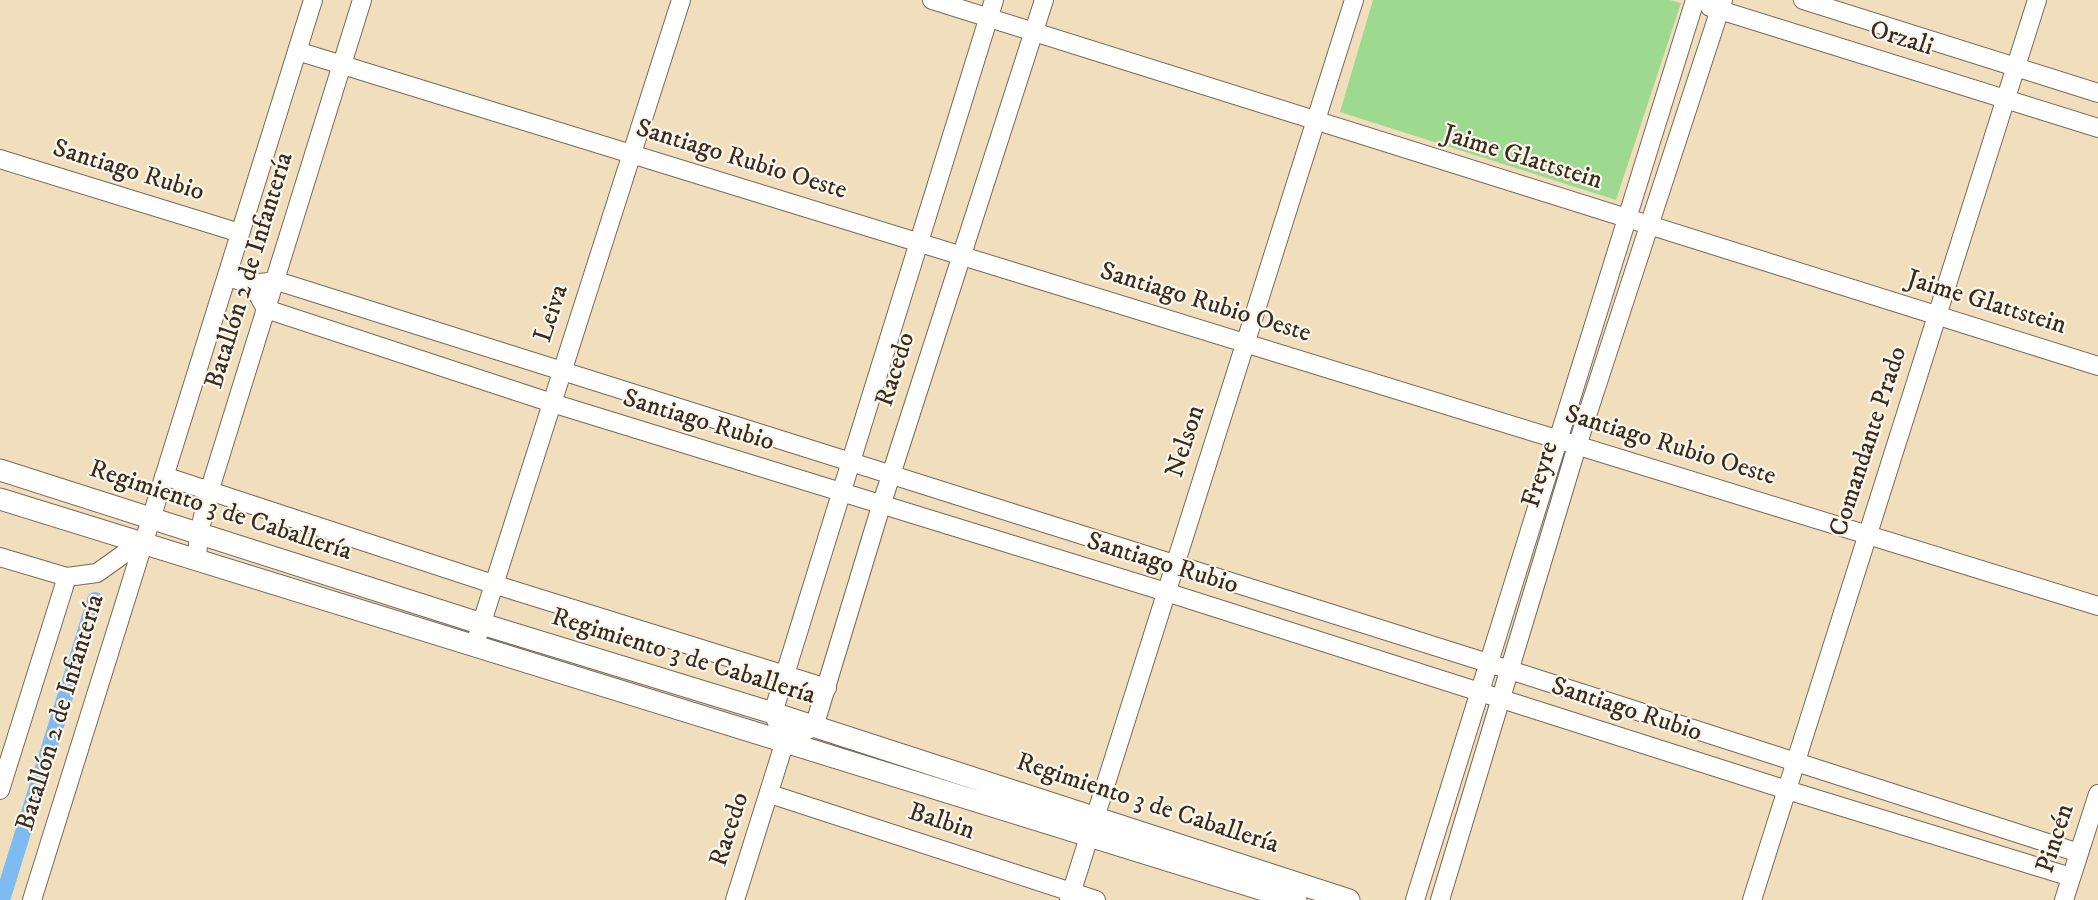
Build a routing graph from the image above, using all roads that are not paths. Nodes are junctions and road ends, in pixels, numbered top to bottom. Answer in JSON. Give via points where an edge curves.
{"nodes":[{"id":1,"x":313,"y":0,"type":"edge"},
{"id":2,"x":362,"y":0,"type":"edge"},
{"id":3,"x":681,"y":0,"type":"edge"},
{"id":4,"x":932,"y":0,"type":"edge"},
{"id":5,"x":994,"y":0,"type":"edge"},
{"id":6,"x":1044,"y":0,"type":"edge"},
{"id":7,"x":1354,"y":0,"type":"edge"},
{"id":8,"x":1803,"y":0,"type":"edge"},
{"id":9,"x":2037,"y":0,"type":"edge"},
{"id":10,"x":1692,"y":1,"type":"edge"},
{"id":11,"x":1721,"y":5,"type":"edge"},
{"id":12,"x":989,"y":18,"type":"junction"},
{"id":13,"x":1034,"y":34,"type":"junction"},
{"id":14,"x":297,"y":51,"type":"junction"},
{"id":15,"x":342,"y":64,"type":"junction"},
{"id":16,"x":2016,"y":66,"type":"junction"},
{"id":17,"x":2098,"y":93,"type":"edge"},
{"id":18,"x":2005,"y":99,"type":"junction"},
{"id":19,"x":1316,"y":121,"type":"junction"},
{"id":20,"x":2098,"y":128,"type":"edge"},
{"id":21,"x":632,"y":154,"type":"junction"},
{"id":22,"x":0,"y":159,"type":"edge"},
{"id":23,"x":1626,"y":218,"type":"junction"},
{"id":24,"x":1649,"y":225,"type":"junction"},
{"id":25,"x":240,"y":233,"type":"junction"},
{"id":26,"x":918,"y":242,"type":"junction"},
{"id":27,"x":961,"y":256,"type":"junction"},
{"id":28,"x":227,"y":277,"type":"junction"},
{"id":29,"x":277,"y":281,"type":"junction"},
{"id":30,"x":252,"y":284,"type":"junction"},
{"id":31,"x":266,"y":309,"type":"junction"},
{"id":32,"x":1937,"y":316,"type":"junction"},
{"id":33,"x":1245,"y":343,"type":"junction"},
{"id":34,"x":2098,"y":366,"type":"edge"},
{"id":35,"x":562,"y":371,"type":"junction"},
{"id":36,"x":552,"y":403,"type":"junction"},
{"id":37,"x":1558,"y":440,"type":"junction"},
{"id":38,"x":1577,"y":446,"type":"junction"},
{"id":39,"x":849,"y":463,"type":"junction"},
{"id":40,"x":0,"y":470,"type":"edge"},
{"id":41,"x":164,"y":476,"type":"junction"},
{"id":42,"x":890,"y":476,"type":"junction"},
{"id":43,"x":209,"y":492,"type":"junction"},
{"id":44,"x":840,"y":494,"type":"junction"},
{"id":45,"x":0,"y":499,"type":"edge"},
{"id":46,"x":881,"y":506,"type":"junction"},
{"id":47,"x":151,"y":517,"type":"junction"},
{"id":48,"x":199,"y":533,"type":"junction"},
{"id":49,"x":1867,"y":535,"type":"junction"},
{"id":50,"x":142,"y":541,"type":"junction"},
{"id":51,"x":0,"y":556,"type":"edge"},
{"id":52,"x":197,"y":558,"type":"junction"},
{"id":53,"x":1176,"y":564,"type":"junction"},
{"id":54,"x":67,"y":577,"type":"junction"},
{"id":55,"x":493,"y":584,"type":"junction"},
{"id":56,"x":1166,"y":592,"type":"junction"},
{"id":57,"x":2098,"y":606,"type":"edge"},
{"id":58,"x":482,"y":624,"type":"junction"},
{"id":59,"x":475,"y":644,"type":"junction"},
{"id":60,"x":1488,"y":663,"type":"junction"},
{"id":61,"x":1508,"y":669,"type":"junction"},
{"id":62,"x":784,"y":675,"type":"junction"},
{"id":63,"x":827,"y":688,"type":"junction"},
{"id":64,"x":1480,"y":690,"type":"junction"},
{"id":65,"x":1501,"y":697,"type":"junction"},
{"id":66,"x":773,"y":713,"type":"junction"},
{"id":67,"x":814,"y":727,"type":"junction"},
{"id":68,"x":785,"y":741,"type":"junction"},
{"id":69,"x":1795,"y":763,"type":"junction"},
{"id":70,"x":0,"y":790,"type":"edge"},
{"id":71,"x":1787,"y":790,"type":"junction"},
{"id":72,"x":770,"y":794,"type":"junction"},
{"id":73,"x":2098,"y":794,"type":"edge"},
{"id":74,"x":1093,"y":827,"type":"junction"},
{"id":75,"x":2079,"y":853,"type":"junction"},
{"id":76,"x":2071,"y":877,"type":"junction"},
{"id":77,"x":1070,"y":896,"type":"edge"},
{"id":78,"x":32,"y":900,"type":"edge"},
{"id":79,"x":735,"y":900,"type":"edge"},
{"id":80,"x":1096,"y":900,"type":"edge"},
{"id":81,"x":1296,"y":900,"type":"edge"},
{"id":82,"x":1349,"y":900,"type":"edge"},
{"id":83,"x":1414,"y":900,"type":"edge"},
{"id":84,"x":1440,"y":900,"type":"edge"},
{"id":85,"x":1752,"y":900,"type":"edge"},
{"id":86,"x":2064,"y":900,"type":"edge"}],
"edges":[{"from":1,"to":14,"type":"street","name":"Batallón 2 de Infantería"},
{"from":2,"to":15,"type":"street","name":"Batallón 2 de Infantería"},
{"from":3,"to":21,"type":"street","name":"Leiva"},
{"from":4,"to":12,"type":"street","name":"Jaime Glattstein"},
{"from":5,"to":12,"type":"street","name":"Racedo"},
{"from":6,"to":13,"type":"street","name":"Racedo"},
{"from":7,"to":19,"type":"street","name":"Nelson"},
{"from":8,"to":16,"type":"street","name":"Orzali"},
{"from":9,"to":16,"type":"street","name":"Comandante Prado"},
{"from":10,"to":11,"type":"street","name":"Orzali"},
{"from":10,"to":23,"type":"street","name":"Freyre"},
{"from":11,"to":18,"type":"street","name":"Orzali"},
{"from":11,"to":24,"type":"street","name":"Freyre"},
{"from":12,"to":13,"type":"street","name":"Jaime Glattstein"},
{"from":12,"to":26,"type":"street","name":"Racedo"},
{"from":13,"to":19,"type":"street","name":"Jaime Glattstein"},
{"from":13,"to":27,"type":"street","name":"Racedo"},
{"from":14,"to":15,"type":"street","name":"Santiago Rubio Oeste"},
{"from":14,"to":25,"type":"street","name":"Batallón 2 de Infantería"},
{"from":15,"to":21,"type":"street","name":"Santiago Rubio Oeste"},
{"from":15,"to":29,"type":"street","name":"Batallón 2 de Infantería"},
{"from":16,"to":17,"type":"street","name":"Orzali"},
{"from":16,"to":18,"type":"street","name":"Comandante Prado"},
{"from":18,"to":20,"type":"street","name":"Orzali"},
{"from":18,"to":32,"type":"street","name":"Comandante Prado"},
{"from":19,"to":23,"type":"street","name":"Jaime Glattstein"},
{"from":19,"to":33,"type":"street","name":"Nelson"},
{"from":21,"to":26,"type":"street","name":"Santiago Rubio Oeste"},
{"from":21,"to":35,"type":"street","name":"Leiva"},
{"from":22,"to":25,"type":"street","name":"Santiago Rubio"},
{"from":23,"to":24,"type":"street","name":"Jaime Glattstein"},
{"from":23,"to":37,"type":"street","name":"Freyre"},
{"from":24,"to":32,"type":"street","name":"Jaime Glattstein"},
{"from":24,"to":38,"type":"street","name":"Freyre"},
{"from":25,"to":28,"type":"street","name":"Batallón 2 de Infantería"},
{"from":26,"to":27,"type":"street","name":"Santiago Rubio Oeste"},
{"from":26,"to":39,"type":"street","name":"Racedo"},
{"from":27,"to":33,"type":"street","name":"Santiago Rubio Oeste"},
{"from":27,"to":42,"type":"street","name":"Racedo"},
{"from":28,"to":30,"type":"street","name":"Santiago Rubio"},
{"from":28,"to":41,"type":"street","name":"Batallón 2 de Infantería"},
{"from":29,"to":30,"type":"street","name":"Santiago Rubio"},
{"from":29,"to":31,"type":"street","name":"Batallón 2 de Infantería"},
{"from":29,"to":35,"type":"street","name":"Santiago Rubio"},
{"from":30,"to":31,"type":"street"},
{"from":31,"to":36,"type":"street","name":"Santiago Rubio"},
{"from":31,"to":43,"type":"street","name":"Batallón 2 de Infantería"},
{"from":32,"to":34,"type":"street","name":"Jaime Glattstein"},
{"from":32,"to":49,"type":"street","name":"Comandante Prado"},
{"from":33,"to":37,"type":"street","name":"Santiago Rubio Oeste"},
{"from":33,"to":53,"type":"street","name":"Nelson"},
{"from":35,"to":36,"type":"street","name":"Leiva"},
{"from":35,"to":39,"type":"street","name":"Santiago Rubio"},
{"from":36,"to":44,"type":"street","name":"Santiago Rubio"},
{"from":36,"to":55,"type":"street","name":"Leiva"},
{"from":37,"to":38,"type":"street","name":"Santiago Rubio Oeste"},
{"from":37,"to":60,"type":"street","name":"Freyre"},
{"from":38,"to":49,"type":"street","name":"Santiago Rubio Oeste"},
{"from":38,"to":61,"type":"street","name":"Freyre"},
{"from":39,"to":42,"type":"street","name":"Santiago Rubio"},
{"from":39,"to":44,"type":"street","name":"Racedo"},
{"from":40,"to":47,"type":"street","name":"Regimiento 3 de Caballería"},
{"from":41,"to":43,"type":"street"},
{"from":41,"to":47,"type":"street","name":"Batallón 2 de Infantería"},
{"from":42,"to":46,"type":"street","name":"Racedo"},
{"from":42,"to":53,"type":"street","name":"Santiago Rubio"},
{"from":43,"to":48,"type":"street","name":"Batallón 2 de Infantería"},
{"from":43,"to":55,"type":"street"},
{"from":44,"to":46,"type":"street","name":"Santiago Rubio"},
{"from":44,"to":62,"type":"street","name":"Racedo"},
{"from":45,"to":50,"type":"street","name":"Regimiento 3 de Caballería"},
{"from":46,"to":56,"type":"street","name":"Santiago Rubio"},
{"from":46,"to":63,"type":"street","name":"Racedo"},
{"from":47,"to":48,"type":"street","name":"Regimiento 3 de Caballería"},
{"from":47,"to":50,"type":"street","name":"Batallón 2 de Infantería"},
{"from":48,"to":52,"type":"street","name":"Batallón 2 de Infantería"},
{"from":48,"to":58,"type":"street","name":"Regimiento 3 de Caballería"},
{"from":49,"to":57,"type":"street","name":"Santiago Rubio Oeste"},
{"from":49,"to":69,"type":"street","name":"Comandante Prado"},
{"from":50,"to":52,"type":"street","name":"Regimiento 3 de Caballería"},
{"from":50,"to":54,"type":"street","name":"Batallón 2 de Infantería","via":[[97,573]]},
{"from":50,"to":78,"type":"street","name":"Batallón 2 de Infantería"},
{"from":51,"to":54,"type":"street"},
{"from":52,"to":59,"type":"street","name":"Regimiento 3 de Caballería"},
{"from":53,"to":56,"type":"street","name":"Nelson"},
{"from":53,"to":60,"type":"street","name":"Santiago Rubio"},
{"from":54,"to":70,"type":"street","name":"Batallón 2 de Infantería"},
{"from":55,"to":58,"type":"street","name":"Leiva"},
{"from":55,"to":62,"type":"street"},
{"from":56,"to":64,"type":"street","name":"Santiago Rubio"},
{"from":56,"to":74,"type":"street","name":"Nelson"},
{"from":58,"to":59,"type":"street","name":"Leiva"},
{"from":58,"to":66,"type":"street","name":"Regimiento 3 de Caballería"},
{"from":59,"to":68,"type":"street","name":"Regimiento 3 de Caballería"},
{"from":60,"to":61,"type":"street","name":"Santiago Rubio"},
{"from":60,"to":64,"type":"street","name":"Freyre"},
{"from":61,"to":65,"type":"street","name":"Freyre"},
{"from":61,"to":69,"type":"street","name":"Santiago Rubio"},
{"from":62,"to":63,"type":"street"},
{"from":62,"to":66,"type":"street","name":"Racedo"},
{"from":63,"to":67,"type":"street","name":"Racedo"},
{"from":64,"to":65,"type":"street","name":"Santiago Rubio"},
{"from":64,"to":83,"type":"street","name":"Freyre"},
{"from":65,"to":71,"type":"street","name":"Santiago Rubio"},
{"from":65,"to":84,"type":"street","name":"Freyre"},
{"from":66,"to":67,"type":"street","name":"Regimiento 3 de Caballería"},
{"from":66,"to":68,"type":"street"},
{"from":67,"to":68,"type":"street"},
{"from":67,"to":74,"type":"street","name":"Regimiento 3 de Caballería"},
{"from":68,"to":72,"type":"street","name":"Racedo"},
{"from":68,"to":74,"type":"street","name":"Regimiento 3 de Caballería"},
{"from":69,"to":71,"type":"street","name":"Comandante Prado"},
{"from":69,"to":75,"type":"street","name":"Santiago Rubio"},
{"from":71,"to":76,"type":"street","name":"Santiago Rubio"},
{"from":71,"to":85,"type":"street","name":"Comandante Prado"},
{"from":72,"to":77,"type":"street","name":"Balbin"},
{"from":72,"to":79,"type":"street","name":"Racedo"},
{"from":73,"to":75,"type":"street","name":"Pincén"},
{"from":74,"to":77,"type":"street","name":"Nelson"},
{"from":74,"to":81,"type":"street","name":"Regimiento 3 de Caballería"},
{"from":74,"to":82,"type":"street","name":"Regimiento 3 de Caballería"},
{"from":75,"to":76,"type":"street","name":"Pincén"},
{"from":76,"to":86,"type":"street","name":"Pincén"},
{"from":77,"to":80,"type":"street","name":"Balbin"}]}
